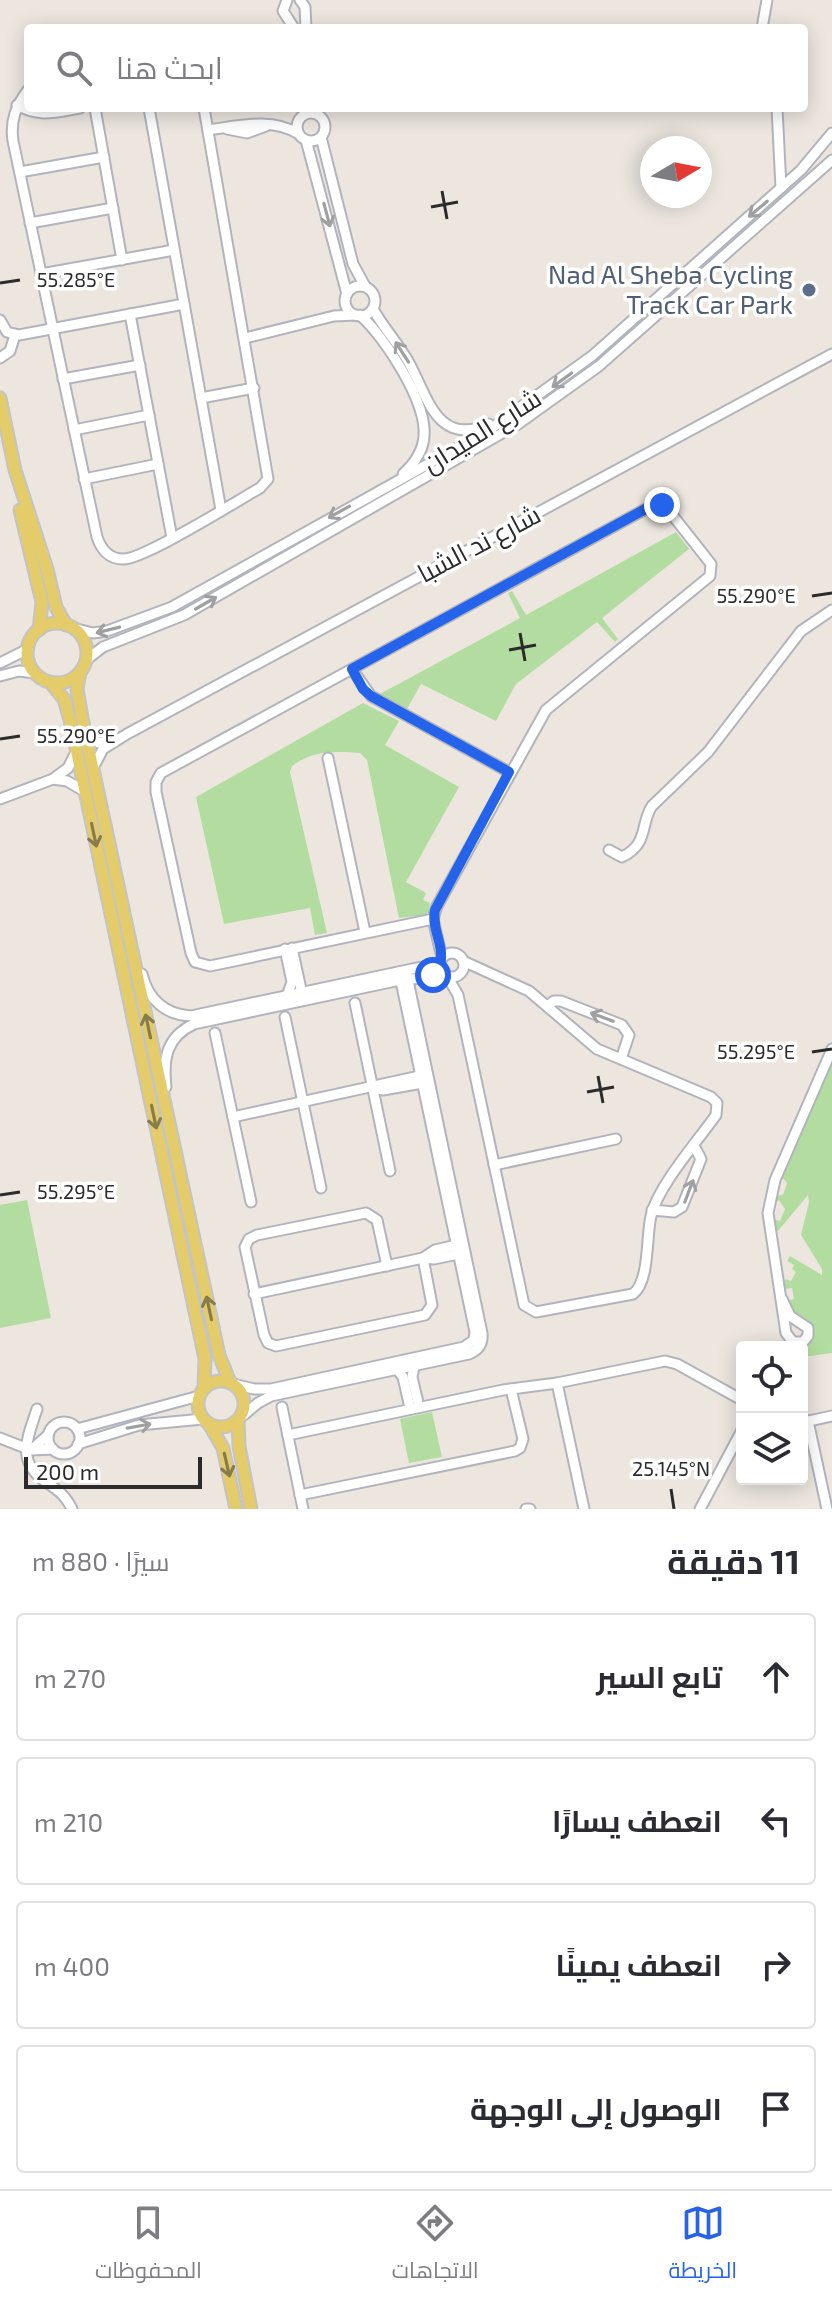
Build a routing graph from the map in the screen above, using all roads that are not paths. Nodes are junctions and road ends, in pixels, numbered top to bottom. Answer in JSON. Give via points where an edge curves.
{"nodes":[{"id":1,"x":287,"y":0,"type":"edge"},
{"id":2,"x":300,"y":0,"type":"edge"},
{"id":3,"x":767,"y":0,"type":"edge"},
{"id":4,"x":291,"y":24,"type":"edge"},
{"id":5,"x":306,"y":24,"type":"edge"},
{"id":6,"x":763,"y":24,"type":"edge"},
{"id":7,"x":24,"y":95,"type":"edge"},
{"id":8,"x":17,"y":105,"type":"junction"},
{"id":9,"x":24,"y":108,"type":"edge"},
{"id":10,"x":34,"y":112,"type":"edge"},
{"id":11,"x":58,"y":112,"type":"edge"},
{"id":12,"x":96,"y":112,"type":"edge"},
{"id":13,"x":150,"y":112,"type":"edge"},
{"id":14,"x":205,"y":112,"type":"edge"},
{"id":15,"x":318,"y":112,"type":"edge"},
{"id":16,"x":777,"y":112,"type":"edge"},
{"id":17,"x":304,"y":114,"type":"edge"},
{"id":18,"x":274,"y":124,"type":"junction"},
{"id":19,"x":225,"y":128,"type":"junction"},
{"id":20,"x":208,"y":130,"type":"junction"},
{"id":21,"x":832,"y":133,"type":"edge"},
{"id":22,"x":303,"y":137,"type":"junction"},
{"id":23,"x":321,"y":137,"type":"junction"},
{"id":24,"x":104,"y":157,"type":"junction"},
{"id":25,"x":779,"y":159,"type":"junction"},
{"id":26,"x":832,"y":160,"type":"edge"},
{"id":27,"x":801,"y":170,"type":"junction"},
{"id":28,"x":20,"y":172,"type":"junction"},
{"id":29,"x":781,"y":188,"type":"junction"},
{"id":30,"x":113,"y":208,"type":"junction"},
{"id":31,"x":30,"y":223,"type":"junction"},
{"id":32,"x":174,"y":250,"type":"junction"},
{"id":33,"x":122,"y":260,"type":"junction"},
{"id":34,"x":41,"y":274,"type":"junction"},
{"id":35,"x":365,"y":286,"type":"junction"},
{"id":36,"x":346,"y":298,"type":"junction"},
{"id":37,"x":184,"y":304,"type":"junction"},
{"id":38,"x":373,"y":309,"type":"junction"},
{"id":39,"x":130,"y":314,"type":"junction"},
{"id":40,"x":358,"y":315,"type":"junction"},
{"id":41,"x":334,"y":316,"type":"junction"},
{"id":42,"x":0,"y":320,"type":"edge"},
{"id":43,"x":52,"y":328,"type":"junction"},
{"id":44,"x":15,"y":335,"type":"junction"},
{"id":45,"x":245,"y":338,"type":"junction"},
{"id":46,"x":832,"y":354,"type":"edge"},
{"id":47,"x":0,"y":358,"type":"edge"},
{"id":48,"x":140,"y":365,"type":"junction"},
{"id":49,"x":63,"y":379,"type":"junction"},
{"id":50,"x":254,"y":388,"type":"junction"},
{"id":51,"x":0,"y":398,"type":"edge"},
{"id":52,"x":201,"y":398,"type":"junction"},
{"id":53,"x":517,"y":411,"type":"junction"},
{"id":54,"x":149,"y":415,"type":"junction"},
{"id":55,"x":74,"y":430,"type":"junction"},
{"id":56,"x":158,"y":464,"type":"junction"},
{"id":57,"x":15,"y":470,"type":"junction"},
{"id":58,"x":84,"y":479,"type":"junction"},
{"id":59,"x":385,"y":489,"type":"junction"},
{"id":60,"x":221,"y":510,"type":"junction"},
{"id":61,"x":172,"y":538,"type":"junction"},
{"id":62,"x":832,"y":610,"type":"edge"},
{"id":63,"x":70,"y":627,"type":"junction"},
{"id":64,"x":39,"y":630,"type":"junction"},
{"id":65,"x":28,"y":649,"type":"junction"},
{"id":66,"x":86,"y":660,"type":"junction"},
{"id":67,"x":0,"y":663,"type":"edge"},
{"id":68,"x":352,"y":669,"type":"junction"},
{"id":69,"x":80,"y":672,"type":"junction"},
{"id":70,"x":35,"y":673,"type":"junction"},
{"id":71,"x":0,"y":676,"type":"edge"},
{"id":72,"x":50,"y":682,"type":"junction"},
{"id":73,"x":85,"y":733,"type":"junction"},
{"id":74,"x":127,"y":734,"type":"junction"},
{"id":75,"x":76,"y":752,"type":"junction"},
{"id":76,"x":328,"y":758,"type":"dead end"},
{"id":77,"x":93,"y":768,"type":"junction"},
{"id":78,"x":509,"y":772,"type":"junction"},
{"id":79,"x":53,"y":779,"type":"junction"},
{"id":80,"x":84,"y":791,"type":"junction"},
{"id":81,"x":0,"y":799,"type":"edge"},
{"id":82,"x":609,"y":850,"type":"dead end"},
{"id":83,"x":433,"y":919,"type":"junction"},
{"id":84,"x":365,"y":932,"type":"junction"},
{"id":85,"x":440,"y":939,"type":"junction"},
{"id":86,"x":289,"y":949,"type":"junction"},
{"id":87,"x":134,"y":957,"type":"junction"},
{"id":88,"x":459,"y":957,"type":"junction"},
{"id":89,"x":441,"y":959,"type":"junction"},
{"id":90,"x":481,"y":971,"type":"junction"},
{"id":91,"x":459,"y":974,"type":"junction"},
{"id":92,"x":403,"y":976,"type":"junction"},
{"id":93,"x":447,"y":976,"type":"junction"},
{"id":94,"x":302,"y":993,"type":"junction"},
{"id":95,"x":458,"y":995,"type":"junction"},
{"id":96,"x":287,"y":996,"type":"junction"},
{"id":97,"x":355,"y":1003,"type":"dead end"},
{"id":98,"x":547,"y":1006,"type":"junction"},
{"id":99,"x":266,"y":1008,"type":"junction"},
{"id":100,"x":285,"y":1017,"type":"dead end"},
{"id":101,"x":215,"y":1033,"type":"dead end"},
{"id":102,"x":832,"y":1049,"type":"edge"},
{"id":103,"x":621,"y":1059,"type":"junction"},
{"id":104,"x":425,"y":1078,"type":"junction"},
{"id":105,"x":373,"y":1088,"type":"junction"},
{"id":106,"x":164,"y":1102,"type":"junction"},
{"id":107,"x":303,"y":1103,"type":"junction"},
{"id":108,"x":233,"y":1117,"type":"junction"},
{"id":109,"x":616,"y":1139,"type":"dead end"},
{"id":110,"x":694,"y":1146,"type":"junction"},
{"id":111,"x":494,"y":1165,"type":"junction"},
{"id":112,"x":390,"y":1171,"type":"dead end"},
{"id":113,"x":321,"y":1188,"type":"dead end"},
{"id":114,"x":251,"y":1202,"type":"dead end"},
{"id":115,"x":652,"y":1210,"type":"junction"},
{"id":116,"x":461,"y":1249,"type":"junction"},
{"id":117,"x":423,"y":1258,"type":"junction"},
{"id":118,"x":387,"y":1266,"type":"junction"},
{"id":119,"x":254,"y":1294,"type":"junction"},
{"id":120,"x":782,"y":1299,"type":"junction"},
{"id":121,"x":414,"y":1366,"type":"junction"},
{"id":122,"x":397,"y":1369,"type":"junction"},
{"id":123,"x":232,"y":1383,"type":"junction"},
{"id":124,"x":557,"y":1383,"type":"junction"},
{"id":125,"x":511,"y":1389,"type":"junction"},
{"id":126,"x":201,"y":1392,"type":"junction"},
{"id":127,"x":736,"y":1397,"type":"edge"},
{"id":128,"x":282,"y":1407,"type":"dead end"},
{"id":129,"x":414,"y":1408,"type":"junction"},
{"id":130,"x":37,"y":1409,"type":"dead end"},
{"id":131,"x":832,"y":1416,"type":"edge"},
{"id":132,"x":239,"y":1419,"type":"junction"},
{"id":133,"x":206,"y":1421,"type":"junction"},
{"id":134,"x":808,"y":1421,"type":"edge"},
{"id":135,"x":77,"y":1429,"type":"junction"},
{"id":136,"x":808,"y":1434,"type":"edge"},
{"id":137,"x":48,"y":1435,"type":"junction"},
{"id":138,"x":288,"y":1435,"type":"junction"},
{"id":139,"x":0,"y":1438,"type":"edge"},
{"id":140,"x":736,"y":1441,"type":"edge"},
{"id":141,"x":78,"y":1444,"type":"junction"},
{"id":142,"x":53,"y":1449,"type":"junction"},
{"id":143,"x":28,"y":1450,"type":"junction"},
{"id":144,"x":300,"y":1495,"type":"junction"},
{"id":145,"x":72,"y":1509,"type":"edge"},
{"id":146,"x":236,"y":1509,"type":"edge"},
{"id":147,"x":251,"y":1509,"type":"edge"},
{"id":148,"x":303,"y":1509,"type":"edge"},
{"id":149,"x":584,"y":1509,"type":"edge"},
{"id":150,"x":700,"y":1509,"type":"edge"},
{"id":151,"x":827,"y":1509,"type":"edge"}],
"edges":[{"from":1,"to":4,"type":"street","via":[[283,11]]},
{"from":2,"to":5,"type":"street"},
{"from":3,"to":6,"type":"street"},
{"from":7,"to":8,"type":"street"},
{"from":8,"to":9,"type":"street"},
{"from":8,"to":28,"type":"street","via":[[12,133]]},
{"from":10,"to":11,"type":"street"},
{"from":12,"to":24,"type":"street"},
{"from":13,"to":32,"type":"street"},
{"from":14,"to":20,"type":"street"},
{"from":15,"to":17,"type":"street"},
{"from":15,"to":23,"type":"street","via":[[325,124]]},
{"from":16,"to":25,"type":"street"},
{"from":17,"to":18,"type":"street"},
{"from":17,"to":22,"type":"street","via":[[297,125]]},
{"from":18,"to":19,"type":"street"},
{"from":18,"to":19,"type":"street","via":[[247,133]]},
{"from":18,"to":22,"type":"street"},
{"from":19,"to":20,"type":"street"},
{"from":20,"to":45,"type":"street"},
{"from":21,"to":27,"type":"street","name":"شارع الميدان"},
{"from":22,"to":23,"type":"street"},
{"from":22,"to":36,"type":"street","one_way":true},
{"from":23,"to":35,"type":"street","via":[[353,264]]},
{"from":24,"to":28,"type":"street"},
{"from":24,"to":30,"type":"street"},
{"from":25,"to":27,"type":"street","via":[[788,168]]},
{"from":25,"to":29,"type":"street"},
{"from":66,"to":26,"type":"street","name":"شارع الميدان","one_way":true,"via":[[103,647],[184,615],[518,424],[599,366]]},
{"from":27,"to":29,"type":"street","name":"شارع الميدان"},
{"from":28,"to":31,"type":"street"},
{"from":29,"to":53,"type":"street","name":"شارع الميدان","one_way":true,"via":[[592,356]]},
{"from":30,"to":31,"type":"street"},
{"from":30,"to":33,"type":"street"},
{"from":31,"to":34,"type":"street"},
{"from":32,"to":33,"type":"street"},
{"from":32,"to":37,"type":"street"},
{"from":33,"to":34,"type":"street"},
{"from":34,"to":43,"type":"street"},
{"from":35,"to":36,"type":"street","via":[[354,287]]},
{"from":35,"to":38,"type":"street","via":[[374,296]]},
{"from":36,"to":40,"type":"street","via":[[350,311]]},
{"from":36,"to":41,"type":"street"},
{"from":37,"to":39,"type":"street"},
{"from":37,"to":52,"type":"street"},
{"from":38,"to":40,"type":"street"},
{"from":53,"to":38,"type":"street","one_way":true,"via":[[476,429],[446,424],[431,409]]},
{"from":39,"to":43,"type":"street"},
{"from":39,"to":48,"type":"street"},
{"from":40,"to":41,"type":"street"},
{"from":40,"to":59,"type":"street","via":[[397,364],[424,424],[417,459]]},
{"from":41,"to":45,"type":"street"},
{"from":42,"to":44,"type":"street"},
{"from":43,"to":44,"type":"street"},
{"from":43,"to":49,"type":"street"},
{"from":44,"to":47,"type":"street","via":[[10,351]]},
{"from":45,"to":50,"type":"street"},
{"from":46,"to":74,"type":"street","name":"شارع ند الشبا"},
{"from":48,"to":49,"type":"street"},
{"from":48,"to":54,"type":"street"},
{"from":49,"to":55,"type":"street"},
{"from":50,"to":52,"type":"street"},
{"from":50,"to":60,"type":"street","via":[[268,479]]},
{"from":51,"to":57,"type":"main road"},
{"from":52,"to":60,"type":"street"},
{"from":53,"to":59,"type":"street","name":"شارع الميدان"},
{"from":54,"to":55,"type":"street"},
{"from":54,"to":56,"type":"street"},
{"from":55,"to":58,"type":"street"},
{"from":56,"to":58,"type":"street"},
{"from":56,"to":61,"type":"street"},
{"from":57,"to":63,"type":"main road","via":[[56,607]]},
{"from":57,"to":64,"type":"main road","via":[[42,602]]},
{"from":58,"to":61,"type":"street","via":[[98,542],[109,555],[130,559]]},
{"from":59,"to":63,"type":"street","name":"شارع الميدان","one_way":true,"via":[[157,613],[100,633]]},
{"from":60,"to":61,"type":"street"},
{"from":62,"to":82,"type":"street","via":[[801,631],[708,752],[652,806],[644,833],[628,853],[619,856]]},
{"from":63,"to":64,"type":"main road","via":[[52,624]]},
{"from":63,"to":66,"type":"main road","via":[[85,642]]},
{"from":64,"to":65,"type":"main road"},
{"from":65,"to":67,"type":"street"},
{"from":65,"to":70,"type":"main road"},
{"from":66,"to":69,"type":"main road"},
{"from":68,"to":78,"type":"street","via":[[371,696]]},
{"from":68,"to":78,"type":"street","via":[[649,507],[666,507],[709,560],[710,576],[550,705]]},
{"from":68,"to":86,"type":"street","via":[[166,771],[156,782],[195,962],[210,966]]},
{"from":69,"to":72,"type":"main road","via":[[66,682]]},
{"from":69,"to":73,"type":"main road","via":[[77,689]]},
{"from":70,"to":71,"type":"street"},
{"from":70,"to":72,"type":"main road"},
{"from":72,"to":75,"type":"main road","via":[[66,704]]},
{"from":73,"to":74,"type":"street","name":"شارع ند الشبا","via":[[104,743]]},
{"from":73,"to":77,"type":"main road"},
{"from":74,"to":77,"type":"street","name":"شارع ند الشبا","via":[[103,749]]},
{"from":75,"to":79,"type":"street","via":[[68,768]]},
{"from":75,"to":80,"type":"main road"},
{"from":76,"to":84,"type":"street"},
{"from":77,"to":87,"type":"main road"},
{"from":78,"to":83,"type":"street"},
{"from":79,"to":80,"type":"street"},
{"from":79,"to":81,"type":"street"},
{"from":80,"to":126,"type":"main road","one_way":true,"via":[[205,1359]]},
{"from":83,"to":84,"type":"street"},
{"from":83,"to":85,"type":"street"},
{"from":84,"to":86,"type":"street"},
{"from":85,"to":88,"type":"street"},
{"from":85,"to":89,"type":"street"},
{"from":86,"to":94,"type":"street"},
{"from":86,"to":96,"type":"street","via":[[292,986]]},
{"from":87,"to":96,"type":"street","via":[[151,996],[179,1015]]},
{"from":106,"to":87,"type":"main road","one_way":true},
{"from":88,"to":89,"type":"street","via":[[448,954]]},
{"from":88,"to":90,"type":"street"},
{"from":88,"to":91,"type":"street"},
{"from":89,"to":92,"type":"street"},
{"from":89,"to":93,"type":"street"},
{"from":90,"to":91,"type":"street"},
{"from":90,"to":98,"type":"street","via":[[522,987]]},
{"from":91,"to":93,"type":"street"},
{"from":91,"to":95,"type":"street"},
{"from":92,"to":93,"type":"street"},
{"from":92,"to":94,"type":"street"},
{"from":92,"to":99,"type":"street"},
{"from":92,"to":104,"type":"street"},
{"from":93,"to":95,"type":"street"},
{"from":94,"to":96,"type":"street"},
{"from":94,"to":99,"type":"street"},
{"from":95,"to":111,"type":"street"},
{"from":97,"to":105,"type":"street"},
{"from":98,"to":103,"type":"street","via":[[587,1042]]},
{"from":103,"to":98,"type":"street","one_way":true,"via":[[628,1039],[625,1027],[561,1001]]},
{"from":99,"to":106,"type":"street","via":[[194,1024],[176,1036],[165,1057]]},
{"from":100,"to":107,"type":"street"},
{"from":101,"to":108,"type":"street"},
{"from":102,"to":120,"type":"street","via":[[769,1202]]},
{"from":103,"to":110,"type":"street","via":[[715,1099],[718,1111]]},
{"from":104,"to":105,"type":"street"},
{"from":104,"to":116,"type":"street"},
{"from":105,"to":107,"type":"street"},
{"from":105,"to":112,"type":"street"},
{"from":123,"to":106,"type":"main road","one_way":true,"via":[[219,1355]]},
{"from":107,"to":108,"type":"street"},
{"from":107,"to":113,"type":"street"},
{"from":108,"to":114,"type":"street"},
{"from":109,"to":111,"type":"street"},
{"from":110,"to":115,"type":"street"},
{"from":115,"to":110,"type":"street","one_way":true,"via":[[682,1207],[701,1159]]},
{"from":111,"to":115,"type":"street","via":[[523,1300],[531,1311],[638,1291]]},
{"from":116,"to":117,"type":"street"},
{"from":116,"to":121,"type":"street","via":[[482,1333],[480,1346],[469,1354]]},
{"from":116,"to":123,"type":"street","via":[[475,1332],[470,1345],[271,1389]]},
{"from":117,"to":118,"type":"street"},
{"from":117,"to":119,"type":"street","via":[[432,1305],[425,1315],[281,1346],[265,1339]]},
{"from":118,"to":119,"type":"street"},
{"from":118,"to":119,"type":"street","via":[[377,1220],[366,1213],[257,1235],[245,1247]]},
{"from":120,"to":120,"type":"street","via":[[787,1336],[803,1342],[808,1328],[790,1316]]},
{"from":121,"to":122,"type":"street"},
{"from":121,"to":129,"type":"street"},
{"from":122,"to":129,"type":"street"},
{"from":122,"to":132,"type":"street","via":[[271,1396]]},
{"from":123,"to":126,"type":"main road","via":[[219,1380]]},
{"from":123,"to":132,"type":"main road","via":[[244,1399]]},
{"from":124,"to":125,"type":"street"},
{"from":124,"to":127,"type":"street","via":[[669,1361]]},
{"from":124,"to":149,"type":"street"},
{"from":125,"to":129,"type":"street"},
{"from":125,"to":144,"type":"street","via":[[523,1439],[515,1451]]},
{"from":126,"to":133,"type":"main road","via":[[198,1408]]},
{"from":126,"to":135,"type":"street"},
{"from":128,"to":138,"type":"street"},
{"from":129,"to":138,"type":"street"},
{"from":130,"to":143,"type":"street","via":[[28,1430]]},
{"from":131,"to":134,"type":"street"},
{"from":132,"to":133,"type":"main road","via":[[224,1427]]},
{"from":132,"to":147,"type":"main road"},
{"from":141,"to":133,"type":"street","one_way":true,"via":[[139,1425]]},
{"from":133,"to":146,"type":"main road","one_way":true,"via":[[223,1448]]},
{"from":135,"to":137,"type":"street","via":[[59,1423]]},
{"from":135,"to":141,"type":"street"},
{"from":136,"to":151,"type":"street"},
{"from":137,"to":142,"type":"street"},
{"from":137,"to":143,"type":"street"},
{"from":138,"to":144,"type":"street"},
{"from":139,"to":143,"type":"street"},
{"from":140,"to":150,"type":"street"},
{"from":141,"to":142,"type":"street","via":[[66,1453]]},
{"from":142,"to":143,"type":"street"},
{"from":143,"to":145,"type":"street","via":[[34,1471]]},
{"from":144,"to":148,"type":"street"}]}
